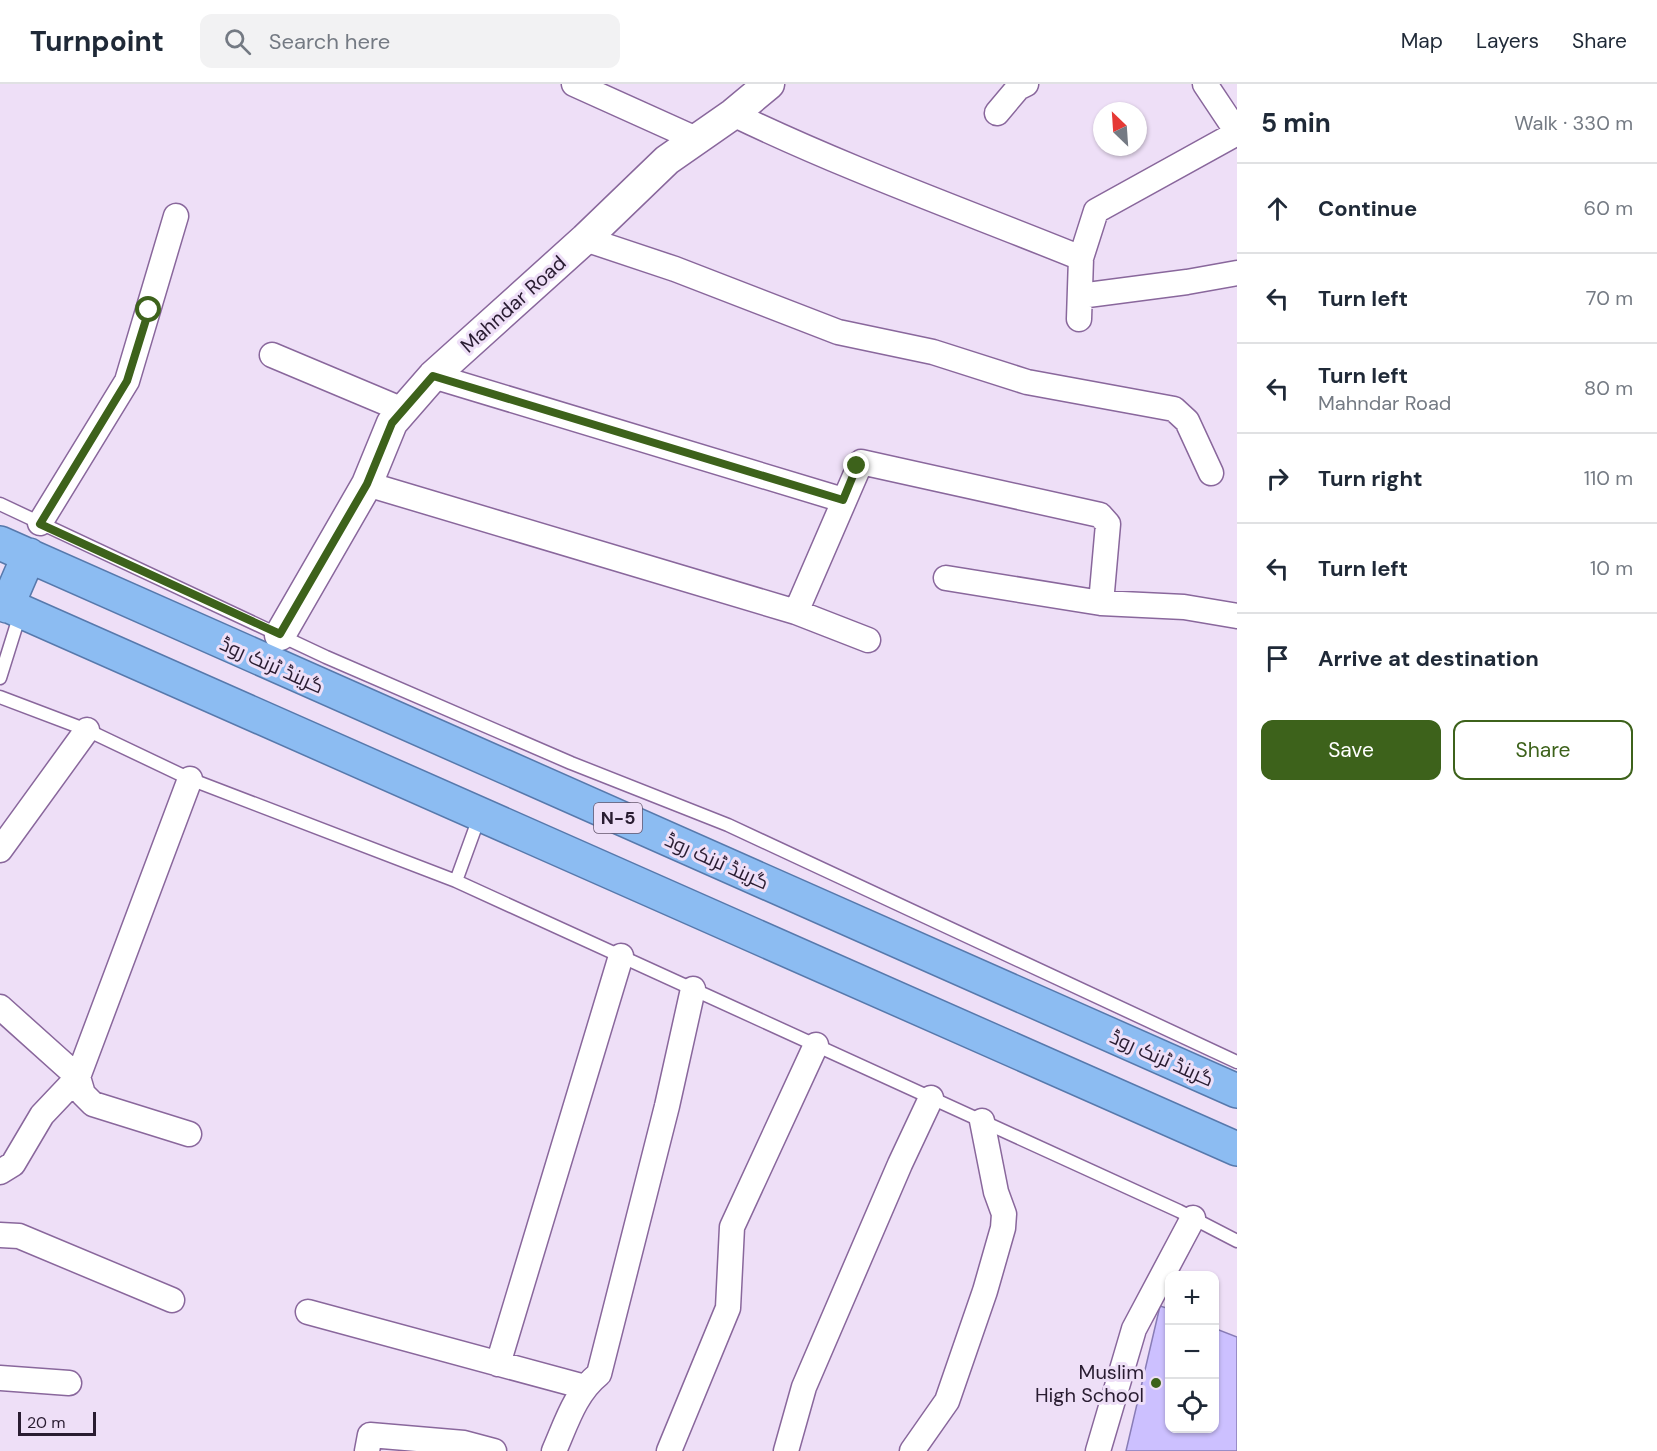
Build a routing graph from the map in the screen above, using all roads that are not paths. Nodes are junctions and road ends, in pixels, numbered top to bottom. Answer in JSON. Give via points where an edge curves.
{"nodes":[{"id":1,"x":574,"y":84,"type":"edge"},
{"id":2,"x":769,"y":84,"type":"edge"},
{"id":3,"x":1026,"y":84,"type":"edge"},
{"id":4,"x":1205,"y":84,"type":"edge"},
{"id":5,"x":997,"y":113,"type":"dead end"},
{"id":6,"x":734,"y":114,"type":"junction"},
{"id":7,"x":1237,"y":132,"type":"edge"},
{"id":8,"x":696,"y":139,"type":"junction"},
{"id":9,"x":176,"y":216,"type":"dead end"},
{"id":10,"x":585,"y":239,"type":"junction"},
{"id":11,"x":1081,"y":258,"type":"junction"},
{"id":12,"x":1237,"y":273,"type":"edge"},
{"id":13,"x":272,"y":354,"type":"dead end"},
{"id":14,"x":433,"y":376,"type":"junction"},
{"id":15,"x":403,"y":410,"type":"junction"},
{"id":16,"x":1211,"y":473,"type":"dead end"},
{"id":17,"x":367,"y":484,"type":"junction"},
{"id":18,"x":843,"y":500,"type":"junction"},
{"id":19,"x":0,"y":504,"type":"edge"},
{"id":20,"x":40,"y":524,"type":"junction"},
{"id":21,"x":14,"y":549,"type":"edge"},
{"id":22,"x":946,"y":578,"type":"dead end"},
{"id":23,"x":1101,"y":603,"type":"junction"},
{"id":24,"x":9,"y":607,"type":"edge"},
{"id":25,"x":796,"y":612,"type":"junction"},
{"id":26,"x":1237,"y":616,"type":"edge"},
{"id":27,"x":280,"y":634,"type":"junction"},
{"id":28,"x":868,"y":640,"type":"dead end"},
{"id":29,"x":0,"y":678,"type":"edge"},
{"id":30,"x":0,"y":697,"type":"edge"},
{"id":31,"x":87,"y":730,"type":"junction"},
{"id":32,"x":190,"y":779,"type":"junction"},
{"id":33,"x":480,"y":814,"type":"junction"},
{"id":34,"x":0,"y":850,"type":"edge"},
{"id":35,"x":456,"y":881,"type":"junction"},
{"id":36,"x":621,"y":956,"type":"junction"},
{"id":37,"x":693,"y":989,"type":"junction"},
{"id":38,"x":0,"y":1007,"type":"edge"},
{"id":39,"x":816,"y":1045,"type":"junction"},
{"id":40,"x":1237,"y":1062,"type":"edge"},
{"id":41,"x":78,"y":1077,"type":"junction"},
{"id":42,"x":1237,"y":1091,"type":"edge"},
{"id":43,"x":931,"y":1098,"type":"junction"},
{"id":44,"x":982,"y":1121,"type":"junction"},
{"id":45,"x":189,"y":1134,"type":"dead end"},
{"id":46,"x":1237,"y":1149,"type":"edge"},
{"id":47,"x":0,"y":1172,"type":"edge"},
{"id":48,"x":1193,"y":1218,"type":"junction"},
{"id":49,"x":0,"y":1235,"type":"edge"},
{"id":50,"x":1237,"y":1241,"type":"edge"},
{"id":51,"x":172,"y":1300,"type":"dead end"},
{"id":52,"x":308,"y":1312,"type":"dead end"},
{"id":53,"x":498,"y":1364,"type":"junction"},
{"id":54,"x":0,"y":1378,"type":"edge"},
{"id":55,"x":69,"y":1383,"type":"dead end"},
{"id":56,"x":585,"y":1387,"type":"junction"},
{"id":57,"x":367,"y":1451,"type":"edge"},
{"id":58,"x":494,"y":1451,"type":"edge"},
{"id":59,"x":554,"y":1451,"type":"edge"},
{"id":60,"x":669,"y":1451,"type":"edge"},
{"id":61,"x":786,"y":1451,"type":"edge"},
{"id":62,"x":912,"y":1451,"type":"edge"},
{"id":63,"x":1098,"y":1451,"type":"edge"}],
"edges":[{"from":1,"to":8,"type":"street"},
{"from":2,"to":6,"type":"street","name":"Mahndar Road"},
{"from":3,"to":5,"type":"street"},
{"from":4,"to":7,"type":"street"},
{"from":6,"to":8,"type":"street","name":"Mahndar Road"},
{"from":6,"to":11,"type":"street","via":[[906,191]]},
{"from":7,"to":11,"type":"street","via":[[1096,211]]},
{"from":8,"to":10,"type":"street","name":"Mahndar Road","via":[[667,160]]},
{"from":9,"to":20,"type":"street","via":[[127,381]]},
{"from":10,"to":14,"type":"street","name":"Mahndar Road"},
{"from":10,"to":16,"type":"street","via":[[838,332],[933,352],[1027,382],[1174,409],[1187,421]]},
{"from":11,"to":12,"type":"street","via":[[1080,307]]},
{"from":13,"to":15,"type":"street"},
{"from":14,"to":15,"type":"street","name":"Mahndar Road"},
{"from":14,"to":18,"type":"street"},
{"from":15,"to":17,"type":"street","name":"Mahndar Road","via":[[392,423]]},
{"from":17,"to":25,"type":"street"},
{"from":17,"to":27,"type":"street","name":"Mahndar Road"},
{"from":18,"to":23,"type":"street","via":[[861,462],[1100,515],[1108,524]]},
{"from":18,"to":25,"type":"street"},
{"from":19,"to":20,"type":"lane"},
{"from":20,"to":27,"type":"lane"},
{"from":21,"to":24,"type":"highway"},
{"from":21,"to":42,"type":"highway","name":"گرینڈ ٹرنک روڈ","number":"N-5"},
{"from":22,"to":23,"type":"street"},
{"from":23,"to":26,"type":"street"},
{"from":24,"to":29,"type":"lane"},
{"from":24,"to":33,"type":"highway","number":"N-5"},
{"from":25,"to":28,"type":"street"},
{"from":27,"to":40,"type":"lane","via":[[571,763],[728,825]]},
{"from":30,"to":31,"type":"lane"},
{"from":31,"to":32,"type":"lane"},
{"from":31,"to":34,"type":"street"},
{"from":32,"to":35,"type":"lane"},
{"from":32,"to":41,"type":"street"},
{"from":33,"to":35,"type":"lane"},
{"from":33,"to":46,"type":"highway","number":"N-5"},
{"from":35,"to":36,"type":"lane"},
{"from":36,"to":37,"type":"lane"},
{"from":36,"to":53,"type":"street"},
{"from":37,"to":39,"type":"lane"},
{"from":37,"to":56,"type":"street","via":[[599,1374]]},
{"from":38,"to":41,"type":"street"},
{"from":39,"to":43,"type":"lane"},
{"from":39,"to":60,"type":"street","via":[[732,1227],[728,1308]]},
{"from":41,"to":45,"type":"street","via":[[82,1094],[93,1104]]},
{"from":41,"to":47,"type":"street","via":[[42,1115],[13,1164]]},
{"from":43,"to":44,"type":"lane"},
{"from":43,"to":61,"type":"street","via":[[804,1387]]},
{"from":44,"to":48,"type":"lane"},
{"from":44,"to":62,"type":"street","via":[[1004,1214],[1003,1228],[947,1401]]},
{"from":48,"to":50,"type":"lane"},
{"from":48,"to":63,"type":"street","via":[[1134,1329]]},
{"from":49,"to":51,"type":"street","via":[[19,1236]]},
{"from":52,"to":53,"type":"street"},
{"from":53,"to":56,"type":"street"},
{"from":54,"to":55,"type":"street"},
{"from":56,"to":59,"type":"street"},
{"from":57,"to":58,"type":"street","via":[[370,1435],[464,1443]]}]}
